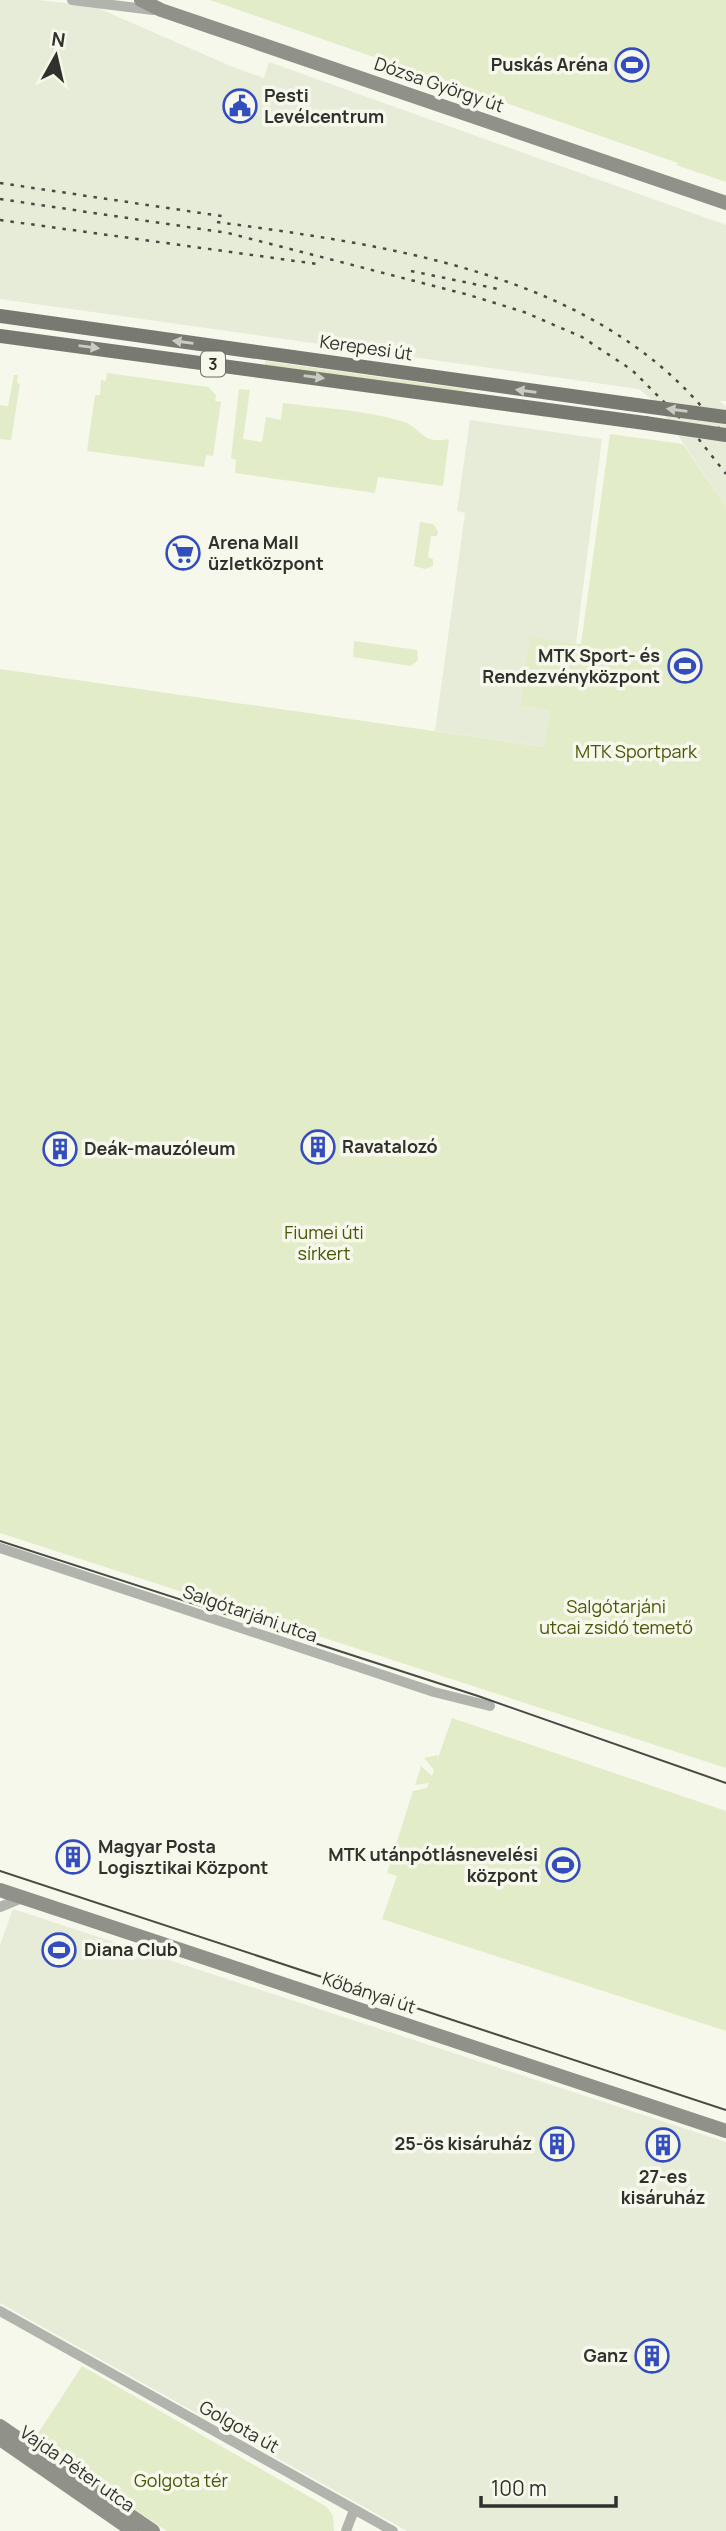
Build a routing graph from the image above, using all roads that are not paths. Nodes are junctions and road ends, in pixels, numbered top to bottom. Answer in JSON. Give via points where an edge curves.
{"nodes":[{"id":1,"x":72,"y":0,"type":"edge"},
{"id":2,"x":141,"y":0,"type":"edge"},
{"id":3,"x":103,"y":2,"type":"edge"},
{"id":4,"x":161,"y":10,"type":"junction"},
{"id":5,"x":726,"y":203,"type":"edge"},
{"id":6,"x":0,"y":316,"type":"edge"},
{"id":7,"x":0,"y":336,"type":"edge"},
{"id":8,"x":726,"y":417,"type":"edge"},
{"id":9,"x":726,"y":435,"type":"edge"},
{"id":10,"x":0,"y":1548,"type":"edge"},
{"id":11,"x":490,"y":1706,"type":"dead end"},
{"id":12,"x":0,"y":1890,"type":"edge"},
{"id":13,"x":22,"y":1898,"type":"junction"},
{"id":14,"x":0,"y":1907,"type":"edge"},
{"id":15,"x":726,"y":2131,"type":"edge"},
{"id":16,"x":0,"y":2311,"type":"edge"},
{"id":17,"x":0,"y":2426,"type":"edge"},
{"id":18,"x":0,"y":2440,"type":"edge"},
{"id":19,"x":354,"y":2510,"type":"junction"},
{"id":20,"x":133,"y":2531,"type":"edge"},
{"id":21,"x":153,"y":2531,"type":"edge"},
{"id":22,"x":346,"y":2531,"type":"edge"},
{"id":23,"x":393,"y":2531,"type":"edge"}],
"edges":[{"from":1,"to":3,"type":"street"},
{"from":2,"to":4,"type":"main road","name":"Dózsa György út"},
{"from":3,"to":4,"type":"street"},
{"from":4,"to":5,"type":"main road","name":"Dózsa György út"},
{"from":8,"to":6,"type":"main road","name":"Kerepesi út","number":"3","one_way":true,"bridge":true},
{"from":7,"to":9,"type":"main road","name":"Kerepesi út","number":"3","one_way":true,"bridge":true},
{"from":10,"to":11,"type":"street","name":"Salgótarjáni utca","via":[[434,1692]]},
{"from":12,"to":13,"type":"main road","name":"Kőbányai út"},
{"from":13,"to":14,"type":"street"},
{"from":13,"to":15,"type":"main road","name":"Kőbányai út"},
{"from":16,"to":19,"type":"street","name":"Golgota út"},
{"from":17,"to":21,"type":"main road","name":"Vajda Péter utca"},
{"from":18,"to":20,"type":"main road","name":"Vajda Péter utca"},
{"from":19,"to":22,"type":"street"},
{"from":19,"to":23,"type":"street","name":"Golgota út"}]}
